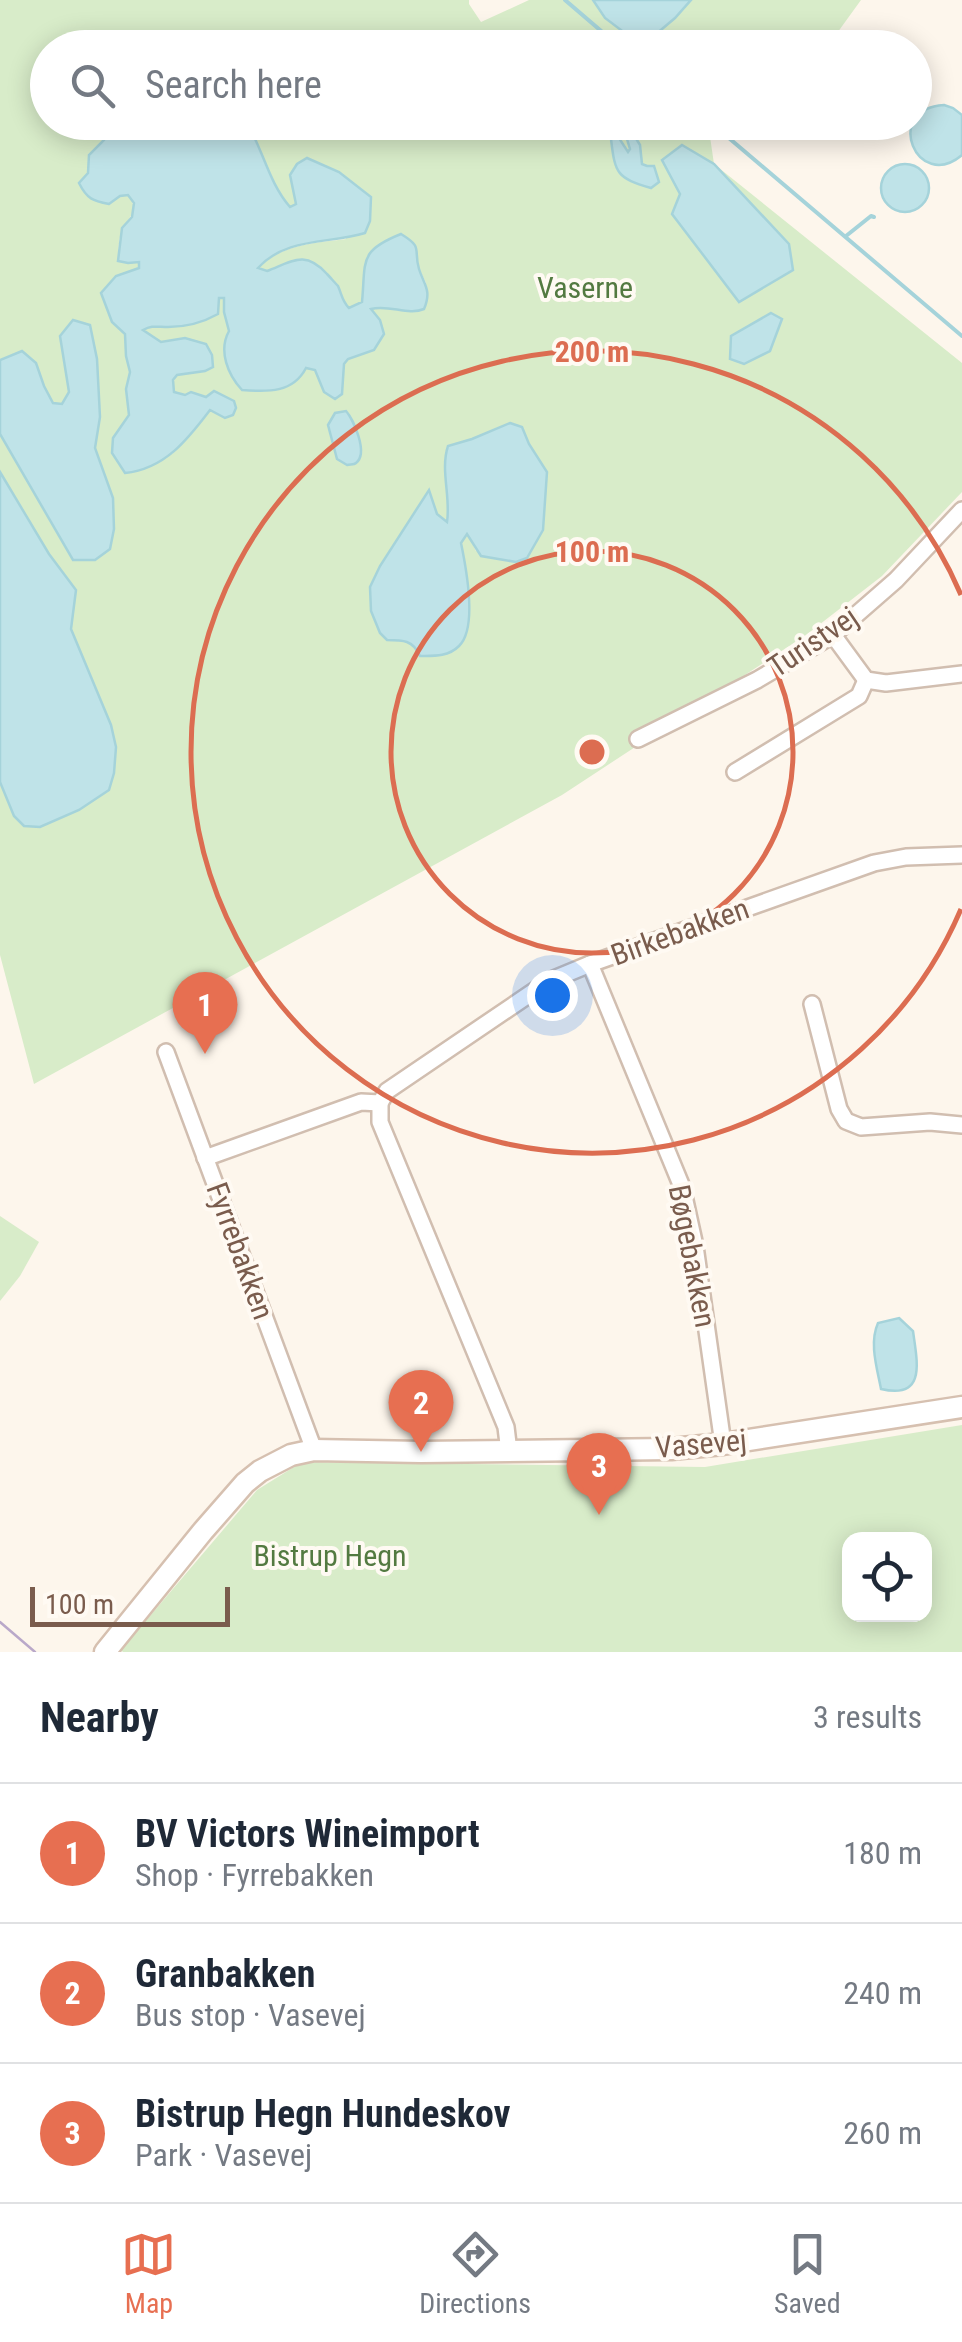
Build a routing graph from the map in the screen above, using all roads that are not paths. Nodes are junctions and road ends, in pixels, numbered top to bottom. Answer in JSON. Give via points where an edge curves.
{"nodes":[{"id":1,"x":962,"y":510,"type":"edge"},
{"id":2,"x":833,"y":634,"type":"junction"},
{"id":3,"x":962,"y":674,"type":"edge"},
{"id":4,"x":866,"y":680,"type":"junction"},
{"id":5,"x":638,"y":739,"type":"dead end"},
{"id":6,"x":735,"y":772,"type":"dead end"},
{"id":7,"x":962,"y":856,"type":"edge"},
{"id":8,"x":590,"y":964,"type":"junction"},
{"id":9,"x":812,"y":1004,"type":"dead end"},
{"id":10,"x":166,"y":1052,"type":"dead end"},
{"id":11,"x":380,"y":1103,"type":"junction"},
{"id":12,"x":962,"y":1125,"type":"edge"},
{"id":13,"x":206,"y":1158,"type":"junction"},
{"id":14,"x":962,"y":1408,"type":"edge"},
{"id":15,"x":723,"y":1444,"type":"junction"},
{"id":16,"x":314,"y":1450,"type":"junction"},
{"id":17,"x":509,"y":1452,"type":"junction"},
{"id":18,"x":106,"y":1652,"type":"edge"}],
"edges":[{"from":1,"to":2,"type":"street","name":"Turistvej"},
{"from":2,"to":4,"type":"street"},
{"from":2,"to":5,"type":"street","name":"Turistvej"},
{"from":3,"to":4,"type":"street","via":[[886,684]]},
{"from":4,"to":6,"type":"street","via":[[859,696]]},
{"from":7,"to":8,"type":"street","name":"Birkebakken","via":[[874,863]]},
{"from":8,"to":11,"type":"street","name":"Birkebakken","via":[[550,981]]},
{"from":8,"to":15,"type":"street","name":"Bøgebakken","via":[[682,1187]]},
{"from":9,"to":12,"type":"street","via":[[846,1121],[861,1127]]},
{"from":10,"to":13,"type":"street","name":"Fyrrebakken"},
{"from":11,"to":13,"type":"street","name":"Birkebakken","via":[[361,1102]]},
{"from":11,"to":17,"type":"street","via":[[380,1122],[506,1427]]},
{"from":13,"to":16,"type":"street","name":"Fyrrebakken"},
{"from":14,"to":15,"type":"street","name":"Vasevej"},
{"from":15,"to":17,"type":"street","name":"Vasevej"},
{"from":16,"to":17,"type":"street","name":"Vasevej"},
{"from":16,"to":18,"type":"street","name":"Vasevej","via":[[275,1462],[246,1483]]}]}
